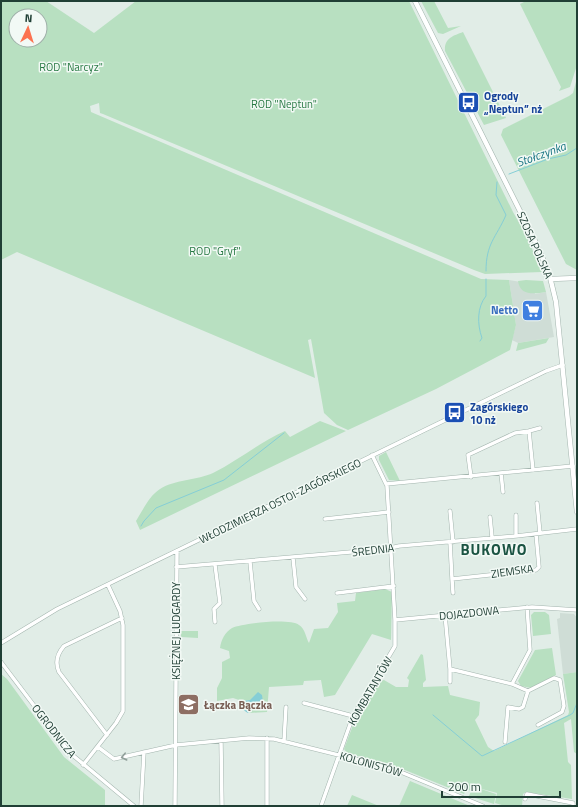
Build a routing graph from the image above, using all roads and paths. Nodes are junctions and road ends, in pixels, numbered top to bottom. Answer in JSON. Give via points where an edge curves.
{"nodes":[{"id":1,"x":415,"y":1,"type":"edge"},
{"id":2,"x":577,"y":278,"type":"edge"},
{"id":3,"x":551,"y":279,"type":"junction"},
{"id":4,"x":563,"y":365,"type":"junction"},
{"id":5,"x":540,"y":428,"type":"dead end"},
{"id":6,"x":529,"y":432,"type":"junction"},
{"id":7,"x":372,"y":455,"type":"junction"},
{"id":8,"x":573,"y":466,"type":"junction"},
{"id":9,"x":533,"y":470,"type":"junction"},
{"id":10,"x":501,"y":473,"type":"junction"},
{"id":11,"x":471,"y":476,"type":"junction"},
{"id":12,"x":386,"y":484,"type":"junction"},
{"id":13,"x":503,"y":492,"type":"dead end"},
{"id":14,"x":537,"y":503,"type":"dead end"},
{"id":15,"x":389,"y":512,"type":"junction"},
{"id":16,"x":450,"y":512,"type":"dead end"},
{"id":17,"x":577,"y":512,"type":"edge"},
{"id":18,"x":516,"y":515,"type":"dead end"},
{"id":19,"x":490,"y":517,"type":"dead end"},
{"id":20,"x":325,"y":518,"type":"dead end"},
{"id":21,"x":577,"y":529,"type":"edge"},
{"id":22,"x":538,"y":533,"type":"junction"},
{"id":23,"x":516,"y":536,"type":"junction"},
{"id":24,"x":492,"y":537,"type":"junction"},
{"id":25,"x":452,"y":542,"type":"junction"},
{"id":26,"x":392,"y":548,"type":"junction"},
{"id":27,"x":177,"y":551,"type":"junction"},
{"id":28,"x":293,"y":558,"type":"junction"},
{"id":29,"x":250,"y":562,"type":"junction"},
{"id":30,"x":215,"y":565,"type":"junction"},
{"id":31,"x":176,"y":567,"type":"junction"},
{"id":32,"x":452,"y":579,"type":"junction"},
{"id":33,"x":108,"y":585,"type":"junction"},
{"id":34,"x":394,"y":586,"type":"junction"},
{"id":35,"x":453,"y":592,"type":"dead end"},
{"id":36,"x":337,"y":593,"type":"dead end"},
{"id":37,"x":305,"y":599,"type":"dead end"},
{"id":38,"x":527,"y":608,"type":"junction"},
{"id":39,"x":258,"y":609,"type":"dead end"},
{"id":40,"x":577,"y":610,"type":"edge"},
{"id":41,"x":445,"y":615,"type":"junction"},
{"id":42,"x":122,"y":618,"type":"junction"},
{"id":43,"x":395,"y":620,"type":"junction"},
{"id":44,"x":215,"y":622,"type":"dead end"},
{"id":45,"x":1,"y":643,"type":"edge"},
{"id":46,"x":1,"y":662,"type":"edge"},
{"id":47,"x":450,"y":669,"type":"junction"},
{"id":48,"x":450,"y":682,"type":"dead end"},
{"id":49,"x":512,"y":684,"type":"junction"},
{"id":50,"x":528,"y":691,"type":"junction"},
{"id":51,"x":304,"y":703,"type":"dead end"},
{"id":52,"x":286,"y":707,"type":"dead end"},
{"id":53,"x":353,"y":716,"type":"junction"},
{"id":54,"x":538,"y":725,"type":"dead end"},
{"id":55,"x":107,"y":735,"type":"junction"},
{"id":56,"x":267,"y":738,"type":"junction"},
{"id":57,"x":222,"y":741,"type":"junction"},
{"id":58,"x":284,"y":741,"type":"junction"},
{"id":59,"x":505,"y":742,"type":"dead end"},
{"id":60,"x":176,"y":745,"type":"junction"},
{"id":61,"x":98,"y":747,"type":"junction"},
{"id":62,"x":144,"y":752,"type":"junction"},
{"id":63,"x":339,"y":754,"type":"junction"},
{"id":64,"x":83,"y":765,"type":"junction"},
{"id":65,"x":525,"y":799,"type":"dead end"},
{"id":66,"x":477,"y":805,"type":"edge"},
{"id":67,"x":134,"y":806,"type":"edge"},
{"id":68,"x":141,"y":806,"type":"edge"},
{"id":69,"x":175,"y":806,"type":"edge"},
{"id":70,"x":222,"y":806,"type":"edge"},
{"id":71,"x":267,"y":806,"type":"edge"},
{"id":72,"x":321,"y":806,"type":"edge"},
{"id":73,"x":483,"y":806,"type":"edge"},
{"id":74,"x":573,"y":806,"type":"edge"}],
"edges":[{"from":1,"to":3,"type":"street","name":"SZOSA POLSKA","via":[[536,243]]},
{"from":2,"to":3,"type":"street"},
{"from":3,"to":4,"type":"street","name":"SZOSA POLSKA","via":[[557,307]]},
{"from":4,"to":7,"type":"street","name":"WŁODZIMIERZA OSTOI-ZAGÓRSKIEGO"},
{"from":4,"to":8,"type":"street","name":"SZOSA POLSKA"},
{"from":5,"to":6,"type":"street"},
{"from":6,"to":9,"type":"street"},
{"from":6,"to":11,"type":"street","via":[[515,433],[468,455]]},
{"from":7,"to":12,"type":"street"},
{"from":7,"to":27,"type":"street","name":"WŁODZIMIERZA OSTOI-ZAGÓRSKIEGO"},
{"from":8,"to":9,"type":"street"},
{"from":8,"to":17,"type":"street","name":"SZOSA POLSKA"},
{"from":9,"to":10,"type":"street"},
{"from":10,"to":11,"type":"street"},
{"from":10,"to":13,"type":"street"},
{"from":11,"to":12,"type":"street"},
{"from":12,"to":15,"type":"street"},
{"from":14,"to":22,"type":"street"},
{"from":15,"to":20,"type":"street"},
{"from":15,"to":26,"type":"street"},
{"from":16,"to":25,"type":"street"},
{"from":18,"to":23,"type":"street"},
{"from":19,"to":24,"type":"street"},
{"from":21,"to":22,"type":"street","name":"ŚREDNIA"},
{"from":22,"to":23,"type":"street","name":"ŚREDNIA"},
{"from":22,"to":32,"type":"street","name":"ZIEMSKA","via":[[539,567],[536,570]]},
{"from":23,"to":24,"type":"street","name":"ŚREDNIA"},
{"from":24,"to":25,"type":"street","name":"ŚREDNIA"},
{"from":25,"to":26,"type":"street","name":"ŚREDNIA"},
{"from":25,"to":32,"type":"street"},
{"from":26,"to":28,"type":"street","name":"ŚREDNIA"},
{"from":26,"to":34,"type":"street"},
{"from":27,"to":31,"type":"street","name":"KSIĘŻNEJ LUDGARDY"},
{"from":27,"to":33,"type":"street","name":"WŁODZIMIERZA OSTOI-ZAGÓRSKIEGO"},
{"from":28,"to":29,"type":"street","name":"ŚREDNIA"},
{"from":28,"to":37,"type":"street","via":[[296,587]]},
{"from":29,"to":30,"type":"street","name":"ŚREDNIA"},
{"from":29,"to":39,"type":"street","via":[[254,601]]},
{"from":30,"to":31,"type":"street","name":"ŚREDNIA"},
{"from":30,"to":44,"type":"street","via":[[220,603],[214,609]]},
{"from":31,"to":60,"type":"street","name":"KSIĘŻNEJ LUDGARDY"},
{"from":32,"to":35,"type":"street"},
{"from":33,"to":42,"type":"street"},
{"from":33,"to":45,"type":"street","name":"WŁODZIMIERZA OSTOI-ZAGÓRSKIEGO","via":[[44,616]]},
{"from":34,"to":36,"type":"street"},
{"from":34,"to":43,"type":"street"},
{"from":38,"to":40,"type":"street","name":"DOJAZDOWA"},
{"from":38,"to":41,"type":"street","name":"DOJAZDOWA"},
{"from":38,"to":49,"type":"street","via":[[530,650]]},
{"from":41,"to":43,"type":"street","name":"DOJAZDOWA"},
{"from":41,"to":47,"type":"street"},
{"from":42,"to":55,"type":"street","via":[[123,711]]},
{"from":42,"to":55,"type":"street","via":[[64,646],[57,660],[60,672]]},
{"from":43,"to":53,"type":"street","name":"KOMBATANTÓW","via":[[395,646]]},
{"from":46,"to":64,"type":"street","name":"OGRODNICZA","via":[[66,749]]},
{"from":47,"to":48,"type":"street"},
{"from":47,"to":49,"type":"street"},
{"from":49,"to":50,"type":"street"},
{"from":50,"to":54,"type":"street","via":[[554,678],[560,680],[564,706],[562,712]]},
{"from":50,"to":59,"type":"street","via":[[524,707],[508,707]]},
{"from":51,"to":53,"type":"street"},
{"from":52,"to":58,"type":"street"},
{"from":53,"to":63,"type":"street","name":"KOMBATANTÓW"},
{"from":55,"to":61,"type":"street"},
{"from":56,"to":57,"type":"street","name":"KOLONISTÓW"},
{"from":56,"to":58,"type":"street","name":"KOLONISTÓW"},
{"from":56,"to":71,"type":"street"},
{"from":57,"to":60,"type":"street","name":"KOLONISTÓW"},
{"from":57,"to":70,"type":"street"},
{"from":58,"to":63,"type":"street","name":"KOLONISTÓW"},
{"from":60,"to":62,"type":"street","name":"KOLONISTÓW"},
{"from":60,"to":69,"type":"street","name":"KSIĘŻNEJ LUDGARDY"},
{"from":62,"to":61,"type":"street","name":"KOLONISTÓW","one_way":true,"via":[[114,759]]},
{"from":61,"to":64,"type":"street"},
{"from":62,"to":68,"type":"street"},
{"from":63,"to":66,"type":"street","name":"KOLONISTÓW","via":[[391,768]]},
{"from":63,"to":72,"type":"street","name":"KOMBATANTÓW"},
{"from":64,"to":67,"type":"street","name":"OGRODNICZA"},
{"from":65,"to":74,"type":"street","via":[[527,794],[573,803]]},
{"from":66,"to":73,"type":"street","name":"KOLONISTÓW"}]}
